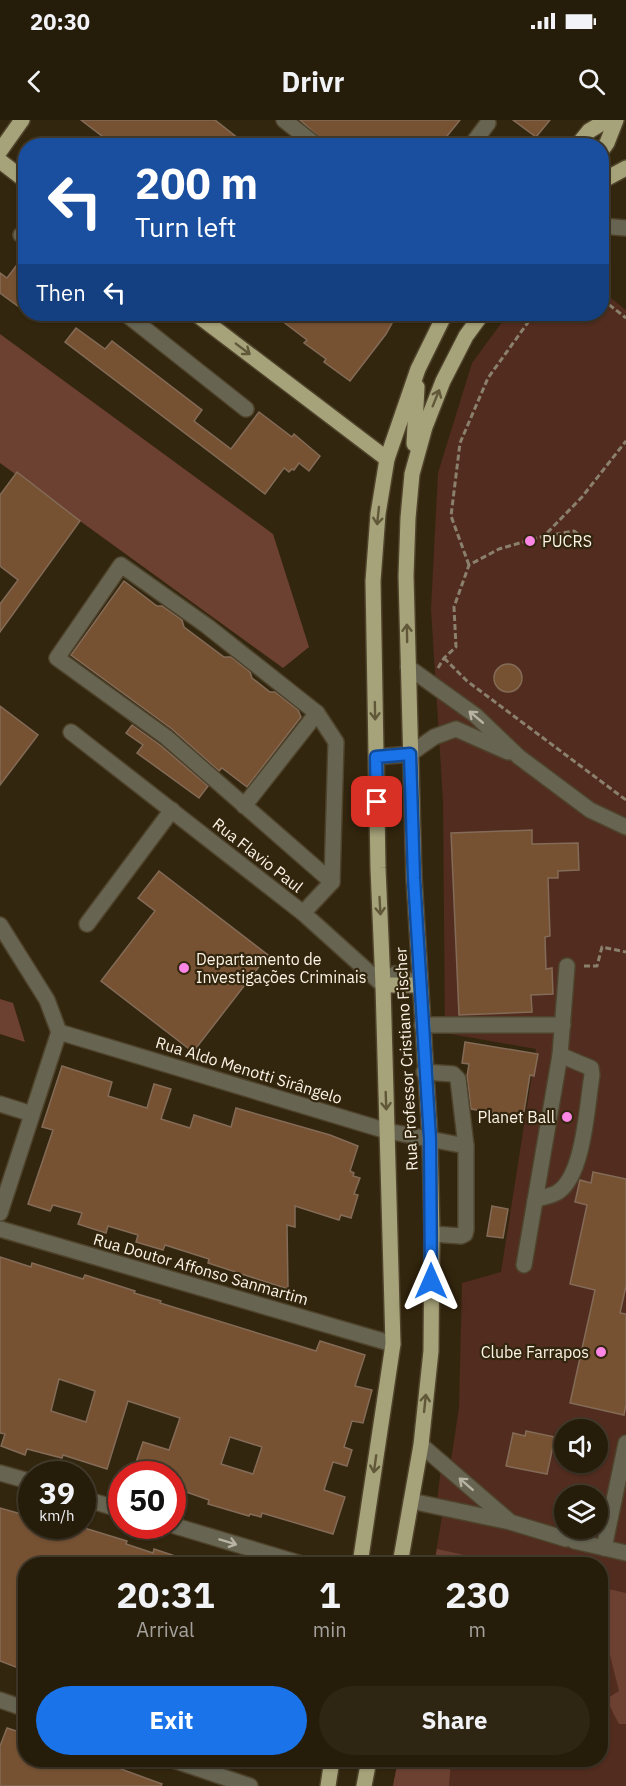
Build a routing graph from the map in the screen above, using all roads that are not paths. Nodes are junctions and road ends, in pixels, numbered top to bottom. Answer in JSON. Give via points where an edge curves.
{"nodes":[{"id":1,"x":22,"y":120,"type":"edge"},
{"id":2,"x":284,"y":120,"type":"edge"},
{"id":3,"x":607,"y":120,"type":"edge"},
{"id":4,"x":616,"y":120,"type":"edge"},
{"id":5,"x":489,"y":123,"type":"dead end"},
{"id":6,"x":307,"y":138,"type":"edge"},
{"id":7,"x":477,"y":138,"type":"edge"},
{"id":8,"x":583,"y":138,"type":"edge"},
{"id":9,"x":609,"y":138,"type":"edge"},
{"id":10,"x":0,"y":151,"type":"edge"},
{"id":11,"x":0,"y":161,"type":"edge"},
{"id":12,"x":626,"y":168,"type":"edge"},
{"id":13,"x":18,"y":175,"type":"edge"},
{"id":14,"x":609,"y":177,"type":"edge"},
{"id":15,"x":609,"y":227,"type":"edge"},
{"id":16,"x":626,"y":228,"type":"edge"},
{"id":17,"x":135,"y":321,"type":"edge"},
{"id":18,"x":205,"y":321,"type":"edge"},
{"id":19,"x":442,"y":321,"type":"edge"},
{"id":20,"x":477,"y":321,"type":"edge"},
{"id":21,"x":418,"y":369,"type":"junction"},
{"id":22,"x":246,"y":409,"type":"dead end"},
{"id":23,"x":387,"y":459,"type":"junction"},
{"id":24,"x":412,"y":474,"type":"junction"},
{"id":25,"x":408,"y":666,"type":"junction"},
{"id":26,"x":317,"y":713,"type":"junction"},
{"id":27,"x":71,"y":732,"type":"dead end"},
{"id":28,"x":410,"y":754,"type":"junction"},
{"id":29,"x":376,"y":757,"type":"junction"},
{"id":30,"x":519,"y":757,"type":"junction"},
{"id":31,"x":244,"y":806,"type":"junction"},
{"id":32,"x":172,"y":810,"type":"junction"},
{"id":33,"x":626,"y":827,"type":"edge"},
{"id":34,"x":332,"y":882,"type":"junction"},
{"id":35,"x":303,"y":913,"type":"junction"},
{"id":36,"x":87,"y":924,"type":"dead end"},
{"id":37,"x":0,"y":925,"type":"edge"},
{"id":38,"x":567,"y":966,"type":"road end"},
{"id":39,"x":383,"y":985,"type":"junction"},
{"id":40,"x":420,"y":985,"type":"junction"},
{"id":41,"x":422,"y":1025,"type":"junction"},
{"id":42,"x":563,"y":1025,"type":"junction"},
{"id":43,"x":59,"y":1032,"type":"junction"},
{"id":44,"x":560,"y":1055,"type":"junction"},
{"id":45,"x":424,"y":1072,"type":"junction"},
{"id":46,"x":0,"y":1104,"type":"edge"},
{"id":47,"x":32,"y":1114,"type":"junction"},
{"id":48,"x":387,"y":1131,"type":"junction"},
{"id":49,"x":430,"y":1139,"type":"junction"},
{"id":50,"x":466,"y":1146,"type":"junction"},
{"id":51,"x":536,"y":1200,"type":"junction"},
{"id":52,"x":0,"y":1213,"type":"edge"},
{"id":53,"x":0,"y":1229,"type":"edge"},
{"id":54,"x":432,"y":1234,"type":"junction"},
{"id":55,"x":524,"y":1264,"type":"dead end"},
{"id":56,"x":393,"y":1344,"type":"junction"},
{"id":57,"x":626,"y":1443,"type":"edge"},
{"id":58,"x":421,"y":1445,"type":"junction"},
{"id":59,"x":0,"y":1473,"type":"edge"},
{"id":60,"x":18,"y":1478,"type":"edge"},
{"id":61,"x":411,"y":1501,"type":"junction"},
{"id":62,"x":510,"y":1522,"type":"junction"},
{"id":63,"x":186,"y":1529,"type":"edge"},
{"id":64,"x":604,"y":1548,"type":"junction"},
{"id":65,"x":626,"y":1553,"type":"edge"},
{"id":66,"x":279,"y":1557,"type":"edge"},
{"id":67,"x":361,"y":1557,"type":"edge"},
{"id":68,"x":401,"y":1557,"type":"edge"},
{"id":69,"x":0,"y":1700,"type":"edge"},
{"id":70,"x":18,"y":1706,"type":"edge"},
{"id":71,"x":194,"y":1767,"type":"edge"},
{"id":72,"x":331,"y":1767,"type":"edge"},
{"id":73,"x":368,"y":1767,"type":"edge"},
{"id":74,"x":250,"y":1786,"type":"edge"},
{"id":75,"x":328,"y":1786,"type":"edge"},
{"id":76,"x":364,"y":1786,"type":"edge"}],
"edges":[{"from":1,"to":10,"type":"main road"},
{"from":2,"to":6,"type":"street"},
{"from":3,"to":8,"type":"main road"},
{"from":4,"to":9,"type":"main road"},
{"from":5,"to":7,"type":"street"},
{"from":11,"to":13,"type":"main road"},
{"from":12,"to":14,"type":"main road"},
{"from":15,"to":16,"type":"street"},
{"from":17,"to":22,"type":"street"},
{"from":18,"to":23,"type":"main road","one_way":true},
{"from":19,"to":21,"type":"main road","name":"Rua Professor Cristiano Fischer"},
{"from":24,"to":20,"type":"main road","name":"Rua Professor Cristiano Fischer","one_way":true,"via":[[443,381]]},
{"from":21,"to":23,"type":"main road","name":"Rua Professor Cristiano Fischer"},
{"from":21,"to":24,"type":"main road"},
{"from":23,"to":29,"type":"main road","name":"Rua Professor Cristiano Fischer","one_way":true,"via":[[372,581]]},
{"from":25,"to":24,"type":"main road","name":"Rua Professor Cristiano Fischer","one_way":true,"via":[[406,576]]},
{"from":25,"to":28,"type":"main road","name":"Rua Professor Cristiano Fischer"},
{"from":30,"to":25,"type":"street","one_way":true,"via":[[475,715]]},
{"from":26,"to":31,"type":"street"},
{"from":26,"to":31,"type":"street","via":[[121,565],[57,658],[166,737]]},
{"from":26,"to":34,"type":"street","via":[[336,742]]},
{"from":27,"to":32,"type":"street","name":"Rua Flavio Paul"},
{"from":28,"to":29,"type":"street"},
{"from":28,"to":30,"type":"street","via":[[434,737],[456,729]]},
{"from":28,"to":40,"type":"main road","name":"Rua Professor Cristiano Fischer"},
{"from":29,"to":39,"type":"main road","name":"Rua Professor Cristiano Fischer","one_way":true},
{"from":30,"to":33,"type":"street","via":[[590,810]]},
{"from":31,"to":34,"type":"street"},
{"from":32,"to":35,"type":"street","name":"Rua Flavio Paul"},
{"from":32,"to":36,"type":"street"},
{"from":34,"to":35,"type":"street"},
{"from":35,"to":39,"type":"street","name":"Rua Flavio Paul"},
{"from":37,"to":43,"type":"street","via":[[47,1000]]},
{"from":38,"to":42,"type":"street"},
{"from":39,"to":40,"type":"main road"},
{"from":39,"to":48,"type":"main road","name":"Rua Professor Cristiano Fischer","one_way":true},
{"from":40,"to":41,"type":"main road","name":"Rua Professor Cristiano Fischer"},
{"from":41,"to":42,"type":"street"},
{"from":41,"to":45,"type":"main road","name":"Rua Professor Cristiano Fischer"},
{"from":42,"to":44,"type":"street"},
{"from":43,"to":47,"type":"street"},
{"from":43,"to":48,"type":"street","name":"Rua Aldo Menotti Sirângelo"},
{"from":44,"to":51,"type":"street"},
{"from":44,"to":51,"type":"street","via":[[591,1068],[578,1161],[572,1177],[558,1192]]},
{"from":45,"to":49,"type":"main road","name":"Rua Professor Cristiano Fischer"},
{"from":45,"to":50,"type":"street","via":[[456,1075]]},
{"from":46,"to":47,"type":"street"},
{"from":47,"to":52,"type":"street"},
{"from":48,"to":49,"type":"street","name":"Rua Aldo Menotti Sirângelo"},
{"from":48,"to":56,"type":"main road","name":"Rua Professor Cristiano Fischer"},
{"from":49,"to":50,"type":"street","name":"Rua Aldo Menotti Sirângelo"},
{"from":49,"to":54,"type":"main road","name":"Rua Professor Cristiano Fischer"},
{"from":50,"to":54,"type":"street","via":[[465,1234]]},
{"from":51,"to":55,"type":"street"},
{"from":53,"to":56,"type":"street","name":"Rua Doutor Affonso Sanmartim"},
{"from":58,"to":54,"type":"main road","name":"Rua Professor Cristiano Fischer","one_way":true,"via":[[431,1351]]},
{"from":56,"to":67,"type":"main road","name":"Rua Professor Cristiano Fischer","one_way":true},
{"from":57,"to":64,"type":"street"},
{"from":58,"to":61,"type":"main road","name":"Rua Professor Cristiano Fischer"},
{"from":62,"to":58,"type":"street","one_way":true},
{"from":59,"to":60,"type":"street"},
{"from":61,"to":62,"type":"street"},
{"from":61,"to":68,"type":"main road","name":"Rua Professor Cristiano Fischer"},
{"from":62,"to":64,"type":"street"},
{"from":63,"to":66,"type":"street","one_way":true},
{"from":64,"to":65,"type":"street"},
{"from":69,"to":70,"type":"street"},
{"from":71,"to":74,"type":"street"},
{"from":72,"to":75,"type":"main road"},
{"from":73,"to":76,"type":"main road"}]}
